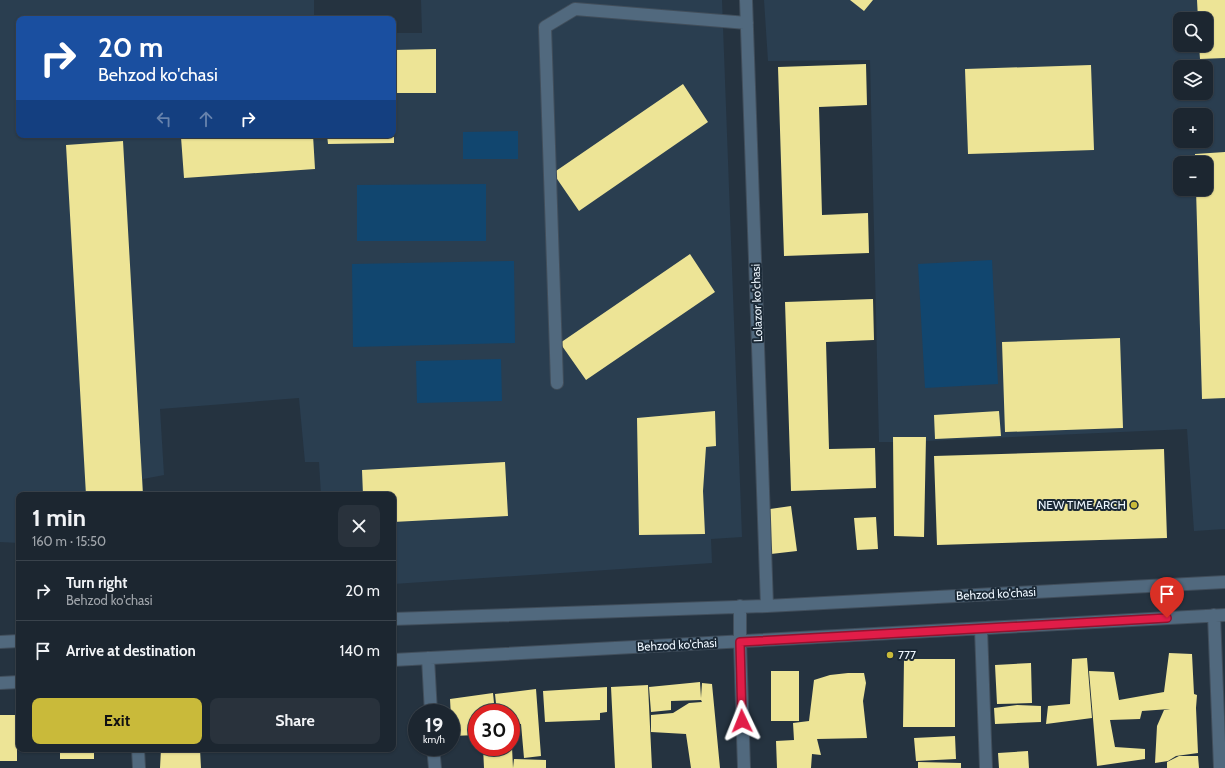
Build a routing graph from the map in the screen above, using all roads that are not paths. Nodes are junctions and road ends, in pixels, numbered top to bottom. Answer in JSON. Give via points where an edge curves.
{"nodes":[{"id":1,"x":746,"y":0,"type":"edge"},
{"id":2,"x":747,"y":23,"type":"junction"},
{"id":3,"x":557,"y":384,"type":"dead end"},
{"id":4,"x":1225,"y":582,"type":"edge"},
{"id":5,"x":740,"y":606,"type":"junction"},
{"id":6,"x":767,"y":606,"type":"junction"},
{"id":7,"x":1219,"y":615,"type":"edge"},
{"id":8,"x":396,"y":619,"type":"edge"},
{"id":9,"x":981,"y":629,"type":"junction"},
{"id":10,"x":16,"y":641,"type":"edge"},
{"id":11,"x":0,"y":642,"type":"edge"},
{"id":12,"x":740,"y":642,"type":"junction"},
{"id":13,"x":428,"y":658,"type":"junction"},
{"id":14,"x":396,"y":660,"type":"edge"},
{"id":15,"x":16,"y":682,"type":"edge"},
{"id":16,"x":0,"y":683,"type":"edge"},
{"id":17,"x":431,"y":704,"type":"edge"},
{"id":18,"x":138,"y":752,"type":"edge"},
{"id":19,"x":434,"y":756,"type":"edge"},
{"id":20,"x":139,"y":768,"type":"edge"},
{"id":21,"x":435,"y":768,"type":"edge"},
{"id":22,"x":744,"y":768,"type":"edge"},
{"id":23,"x":986,"y":768,"type":"edge"},
{"id":24,"x":1220,"y":768,"type":"edge"}],
"edges":[{"from":1,"to":2,"type":"street","name":"Lolazor ko'chasi"},
{"from":2,"to":3,"type":"street","via":[[575,10],[545,27]]},
{"from":2,"to":6,"type":"street","name":"Lolazor ko'chasi"},
{"from":4,"to":6,"type":"street","name":"Behzod ko'chasi"},
{"from":5,"to":6,"type":"street","name":"Behzod ko'chasi"},
{"from":5,"to":8,"type":"street","name":"Behzod ko'chasi"},
{"from":5,"to":12,"type":"street"},
{"from":7,"to":9,"type":"street","name":"Behzod ko'chasi"},
{"from":7,"to":24,"type":"street"},
{"from":9,"to":12,"type":"street","name":"Behzod ko'chasi"},
{"from":9,"to":23,"type":"street"},
{"from":10,"to":11,"type":"street"},
{"from":12,"to":13,"type":"street","name":"Behzod ko'chasi"},
{"from":12,"to":22,"type":"street"},
{"from":13,"to":14,"type":"street","name":"Behzod ko'chasi"},
{"from":13,"to":17,"type":"street"},
{"from":15,"to":16,"type":"street"},
{"from":18,"to":20,"type":"street"},
{"from":19,"to":21,"type":"street"}]}
